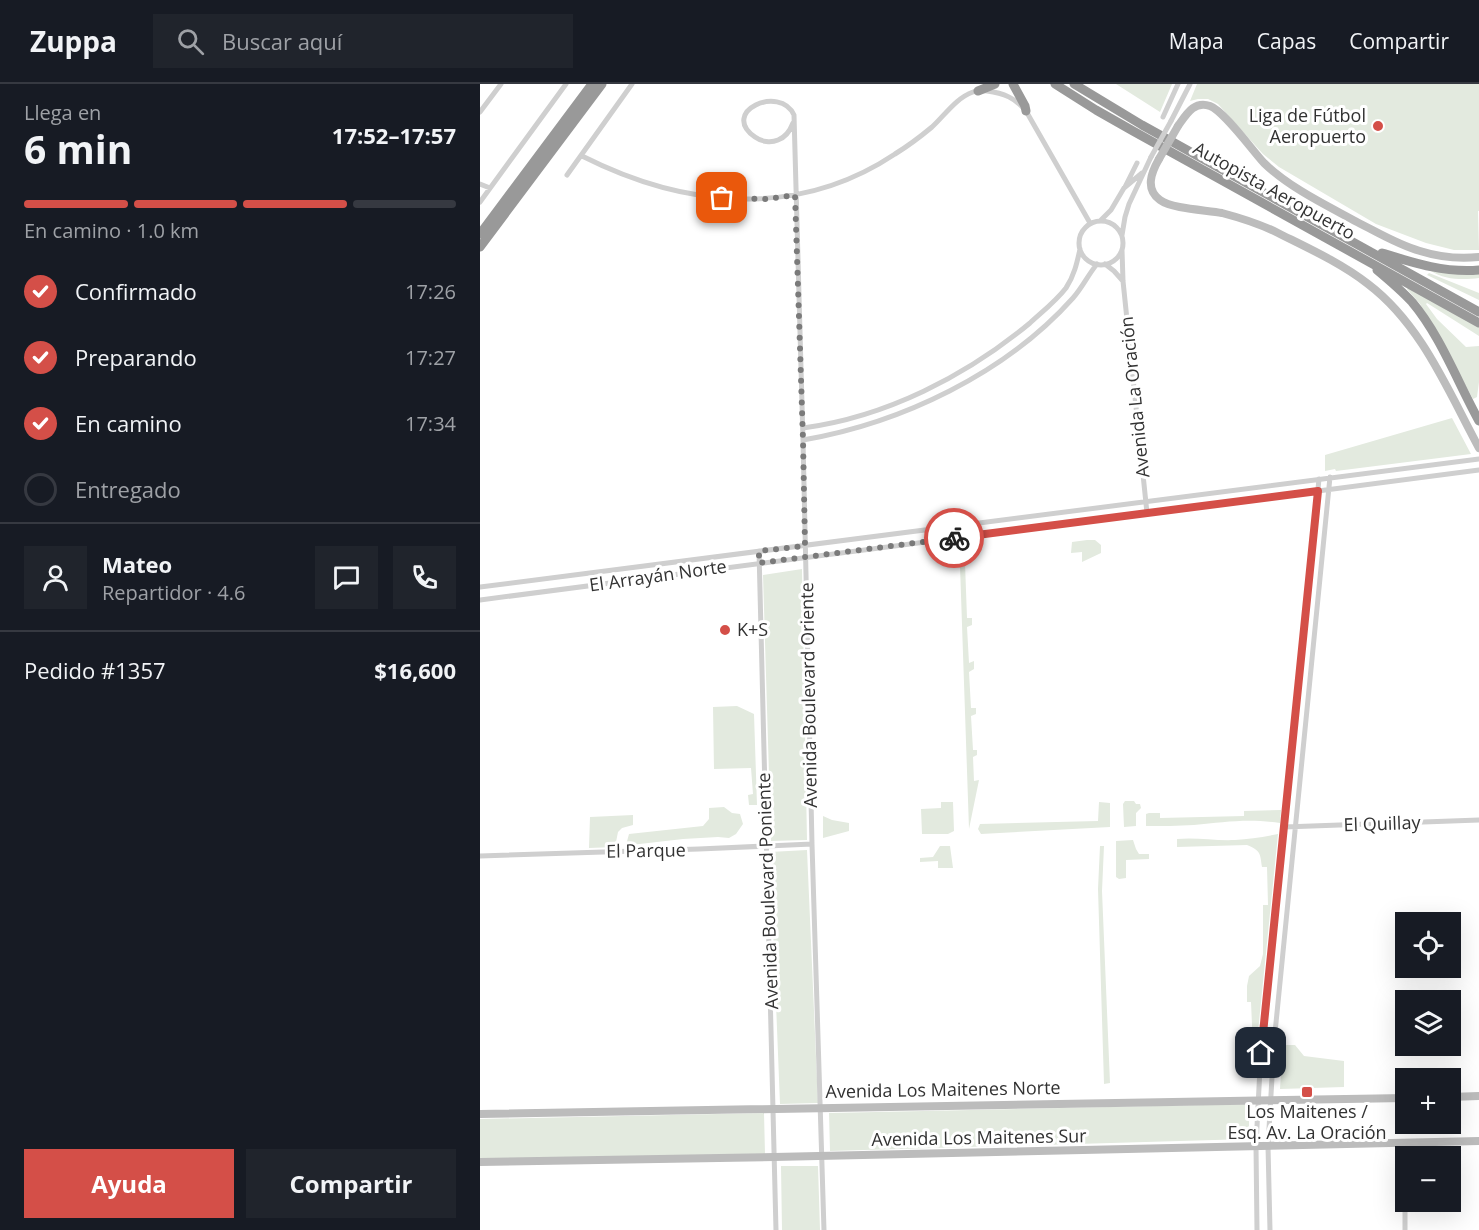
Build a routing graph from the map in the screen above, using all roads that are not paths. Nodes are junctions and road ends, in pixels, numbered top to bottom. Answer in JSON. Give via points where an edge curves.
{"nodes":[{"id":1,"x":501,"y":84,"type":"edge"},
{"id":2,"x":566,"y":84,"type":"edge"},
{"id":3,"x":590,"y":84,"type":"edge"},
{"id":4,"x":602,"y":84,"type":"edge"},
{"id":5,"x":632,"y":84,"type":"edge"},
{"id":6,"x":995,"y":84,"type":"edge"},
{"id":7,"x":1013,"y":84,"type":"edge"},
{"id":8,"x":1055,"y":84,"type":"edge"},
{"id":9,"x":1074,"y":84,"type":"edge"},
{"id":10,"x":1178,"y":84,"type":"edge"},
{"id":11,"x":1190,"y":84,"type":"edge"},
{"id":12,"x":978,"y":90,"type":"junction"},
{"id":13,"x":751,"y":100,"type":"dead end"},
{"id":14,"x":787,"y":100,"type":"dead end"},
{"id":15,"x":1026,"y":111,"type":"junction"},
{"id":16,"x":480,"y":112,"type":"edge"},
{"id":17,"x":1163,"y":117,"type":"dead end"},
{"id":18,"x":794,"y":123,"type":"junction"},
{"id":19,"x":1174,"y":123,"type":"junction"},
{"id":20,"x":582,"y":156,"type":"junction"},
{"id":21,"x":1155,"y":158,"type":"junction"},
{"id":22,"x":1137,"y":163,"type":"dead end"},
{"id":23,"x":1146,"y":167,"type":"junction"},
{"id":24,"x":567,"y":175,"type":"dead end"},
{"id":25,"x":480,"y":184,"type":"edge"},
{"id":26,"x":490,"y":188,"type":"junction"},
{"id":27,"x":1124,"y":188,"type":"junction"},
{"id":28,"x":795,"y":195,"type":"junction"},
{"id":29,"x":480,"y":202,"type":"edge"},
{"id":30,"x":1100,"y":220,"type":"junction"},
{"id":31,"x":1090,"y":223,"type":"junction"},
{"id":32,"x":480,"y":234,"type":"edge"},
{"id":33,"x":1122,"y":235,"type":"junction"},
{"id":34,"x":480,"y":247,"type":"edge"},
{"id":35,"x":1080,"y":249,"type":"junction"},
{"id":36,"x":1122,"y":250,"type":"junction"},
{"id":37,"x":1361,"y":252,"type":"junction"},
{"id":38,"x":1479,"y":257,"type":"edge"},
{"id":39,"x":1097,"y":264,"type":"junction"},
{"id":40,"x":1105,"y":264,"type":"junction"},
{"id":41,"x":1479,"y":270,"type":"edge"},
{"id":42,"x":1123,"y":281,"type":"junction"},
{"id":43,"x":1479,"y":312,"type":"edge"},
{"id":44,"x":1479,"y":323,"type":"edge"},
{"id":45,"x":1479,"y":421,"type":"edge"},
{"id":46,"x":803,"y":428,"type":"junction"},
{"id":47,"x":803,"y":440,"type":"junction"},
{"id":48,"x":1479,"y":448,"type":"edge"},
{"id":49,"x":1479,"y":459,"type":"edge"},
{"id":50,"x":1479,"y":470,"type":"edge"},
{"id":51,"x":1330,"y":477,"type":"junction"},
{"id":52,"x":1319,"y":479,"type":"junction"},
{"id":53,"x":1330,"y":490,"type":"junction"},
{"id":54,"x":1318,"y":491,"type":"junction"},
{"id":55,"x":1146,"y":502,"type":"junction"},
{"id":56,"x":1147,"y":513,"type":"junction"},
{"id":57,"x":805,"y":546,"type":"junction"},
{"id":58,"x":759,"y":551,"type":"junction"},
{"id":59,"x":806,"y":557,"type":"junction"},
{"id":60,"x":759,"y":563,"type":"junction"},
{"id":61,"x":480,"y":587,"type":"edge"},
{"id":62,"x":480,"y":600,"type":"edge"},
{"id":63,"x":1479,"y":820,"type":"edge"},
{"id":64,"x":1284,"y":827,"type":"junction"},
{"id":65,"x":1296,"y":827,"type":"junction"},
{"id":66,"x":812,"y":844,"type":"junction"},
{"id":67,"x":766,"y":847,"type":"junction"},
{"id":68,"x":480,"y":856,"type":"edge"},
{"id":69,"x":1479,"y":1096,"type":"edge"},
{"id":70,"x":1461,"y":1097,"type":"edge"},
{"id":71,"x":1395,"y":1098,"type":"edge"},
{"id":72,"x":1258,"y":1099,"type":"junction"},
{"id":73,"x":1270,"y":1100,"type":"junction"},
{"id":74,"x":821,"y":1107,"type":"junction"},
{"id":75,"x":774,"y":1108,"type":"junction"},
{"id":76,"x":480,"y":1114,"type":"edge"},
{"id":77,"x":1479,"y":1141,"type":"edge"},
{"id":78,"x":1404,"y":1143,"type":"junction"},
{"id":79,"x":1256,"y":1146,"type":"junction"},
{"id":80,"x":1268,"y":1146,"type":"junction"},
{"id":81,"x":822,"y":1156,"type":"junction"},
{"id":82,"x":774,"y":1157,"type":"junction"},
{"id":83,"x":480,"y":1162,"type":"edge"},
{"id":84,"x":776,"y":1230,"type":"edge"},
{"id":85,"x":824,"y":1230,"type":"edge"},
{"id":86,"x":1257,"y":1230,"type":"edge"},
{"id":87,"x":1270,"y":1230,"type":"edge"},
{"id":88,"x":1405,"y":1230,"type":"edge"}],
"edges":[{"from":1,"to":16,"type":"street"},
{"from":2,"to":26,"type":"street"},
{"from":3,"to":32,"type":"highway"},
{"from":4,"to":34,"type":"highway"},
{"from":5,"to":20,"type":"street"},
{"from":6,"to":12,"type":"highway"},
{"from":7,"to":15,"type":"highway"},
{"from":8,"to":37,"type":"highway","name":"Autopista Aeropuerto","via":[[1132,131]]},
{"from":9,"to":37,"type":"highway","name":"Autopista Aeropuerto"},
{"from":10,"to":17,"type":"street"},
{"from":11,"to":19,"type":"street"},
{"from":12,"to":15,"type":"street","via":[[1004,94]]},
{"from":12,"to":28,"type":"street","via":[[962,98],[927,132],[881,163],[837,183]]},
{"from":13,"to":18,"type":"street","via":[[744,115],[753,136],[777,141]]},
{"from":14,"to":18,"type":"street","name":"Avenida Boulevard Oriente"},
{"from":15,"to":31,"type":"street"},
{"from":18,"to":28,"type":"street","name":"Avenida Boulevard Oriente"},
{"from":19,"to":21,"type":"street","bridge":true},
{"from":19,"to":38,"type":"street","via":[[1193,108],[1214,108],[1279,176],[1326,205],[1407,247],[1440,255]]},
{"from":20,"to":24,"type":"street"},
{"from":20,"to":28,"type":"street","via":[[624,176],[689,194],[744,199]]},
{"from":21,"to":23,"type":"street"},
{"from":21,"to":48,"type":"street","via":[[1151,182],[1162,201],[1266,227],[1340,265],[1382,295],[1420,341]]},
{"from":22,"to":27,"type":"street"},
{"from":23,"to":27,"type":"street"},
{"from":23,"to":33,"type":"street","via":[[1129,204]]},
{"from":25,"to":26,"type":"street"},
{"from":26,"to":29,"type":"street"},
{"from":27,"to":30,"type":"street"},
{"from":28,"to":46,"type":"street","name":"Avenida Boulevard Oriente"},
{"from":30,"to":31,"type":"street"},
{"from":30,"to":33,"type":"street","via":[[1112,223]]},
{"from":31,"to":35,"type":"street","via":[[1080,235]]},
{"from":33,"to":36,"type":"street"},
{"from":35,"to":39,"type":"street","via":[[1086,259]]},
{"from":35,"to":46,"type":"street","via":[[1075,271],[1058,296],[1024,328],[974,364],[889,405]]},
{"from":36,"to":40,"type":"street","via":[[1115,260]]},
{"from":36,"to":42,"type":"street","name":"Avenida La Oración"},
{"from":37,"to":41,"type":"highway","via":[[1424,266]]},
{"from":37,"to":43,"type":"highway","name":"Autopista Aeropuerto"},
{"from":37,"to":44,"type":"highway","name":"Autopista Aeropuerto"},
{"from":37,"to":45,"type":"highway","via":[[1430,327]]},
{"from":39,"to":40,"type":"street"},
{"from":39,"to":47,"type":"street","via":[[1066,305],[1029,339],[978,375],[886,419]]},
{"from":40,"to":42,"type":"street"},
{"from":42,"to":55,"type":"street","name":"Avenida La Oración"},
{"from":46,"to":47,"type":"street","name":"Avenida Boulevard Oriente"},
{"from":47,"to":57,"type":"street","name":"Avenida Boulevard Oriente"},
{"from":49,"to":51,"type":"street","name":"El Arrayán Norte"},
{"from":50,"to":53,"type":"street","name":"El Arrayán Norte"},
{"from":51,"to":52,"type":"street","name":"El Arrayán Norte"},
{"from":51,"to":53,"type":"street"},
{"from":52,"to":54,"type":"street"},
{"from":52,"to":55,"type":"street","name":"El Arrayán Norte"},
{"from":53,"to":54,"type":"street","name":"El Arrayán Norte"},
{"from":53,"to":65,"type":"street"},
{"from":54,"to":56,"type":"street","name":"El Arrayán Norte"},
{"from":54,"to":64,"type":"street"},
{"from":55,"to":56,"type":"street","name":"Avenida La Oración"},
{"from":55,"to":57,"type":"street","name":"El Arrayán Norte"},
{"from":56,"to":59,"type":"street","name":"El Arrayán Norte"},
{"from":57,"to":58,"type":"street","name":"El Arrayán Norte"},
{"from":57,"to":59,"type":"street","name":"Avenida Boulevard Oriente"},
{"from":58,"to":60,"type":"street","name":"Avenida Boulevard Poniente"},
{"from":58,"to":61,"type":"street","name":"El Arrayán Norte"},
{"from":59,"to":60,"type":"street","name":"El Arrayán Norte"},
{"from":59,"to":66,"type":"street","name":"Avenida Boulevard Oriente"},
{"from":60,"to":62,"type":"street","name":"El Arrayán Norte"},
{"from":60,"to":67,"type":"street","name":"Avenida Boulevard Poniente"},
{"from":63,"to":65,"type":"street","name":"El Quillay"},
{"from":64,"to":65,"type":"street","name":"El Quillay"},
{"from":64,"to":72,"type":"street"},
{"from":65,"to":73,"type":"street"},
{"from":66,"to":67,"type":"street","name":"El Parque"},
{"from":66,"to":74,"type":"street","name":"Avenida Boulevard Oriente"},
{"from":67,"to":68,"type":"street","name":"El Parque"},
{"from":67,"to":75,"type":"street","name":"Avenida Boulevard Poniente"},
{"from":69,"to":70,"type":"street"},
{"from":71,"to":73,"type":"street","name":"Avenida Los Maitenes Norte"},
{"from":72,"to":73,"type":"street","name":"Avenida Los Maitenes Norte"},
{"from":72,"to":74,"type":"street","name":"Avenida Los Maitenes Norte"},
{"from":72,"to":79,"type":"street"},
{"from":73,"to":80,"type":"street"},
{"from":74,"to":75,"type":"street","name":"Avenida Los Maitenes Norte"},
{"from":74,"to":81,"type":"street","name":"Avenida Boulevard Oriente"},
{"from":75,"to":76,"type":"street","name":"Avenida Los Maitenes Norte"},
{"from":75,"to":82,"type":"street","name":"Avenida Boulevard Poniente"},
{"from":77,"to":78,"type":"street","name":"Avenida Los Maitenes Sur"},
{"from":78,"to":80,"type":"street","name":"Avenida Los Maitenes Sur"},
{"from":78,"to":88,"type":"street"},
{"from":79,"to":80,"type":"street","name":"Avenida Los Maitenes Sur"},
{"from":79,"to":81,"type":"street","name":"Avenida Los Maitenes Sur"},
{"from":79,"to":86,"type":"street"},
{"from":80,"to":87,"type":"street"},
{"from":81,"to":82,"type":"street","name":"Avenida Los Maitenes Sur"},
{"from":81,"to":85,"type":"street","name":"Avenida Boulevard Oriente"},
{"from":82,"to":83,"type":"street","name":"Avenida Los Maitenes Sur"},
{"from":82,"to":84,"type":"street","name":"Avenida Boulevard Poniente"}]}
